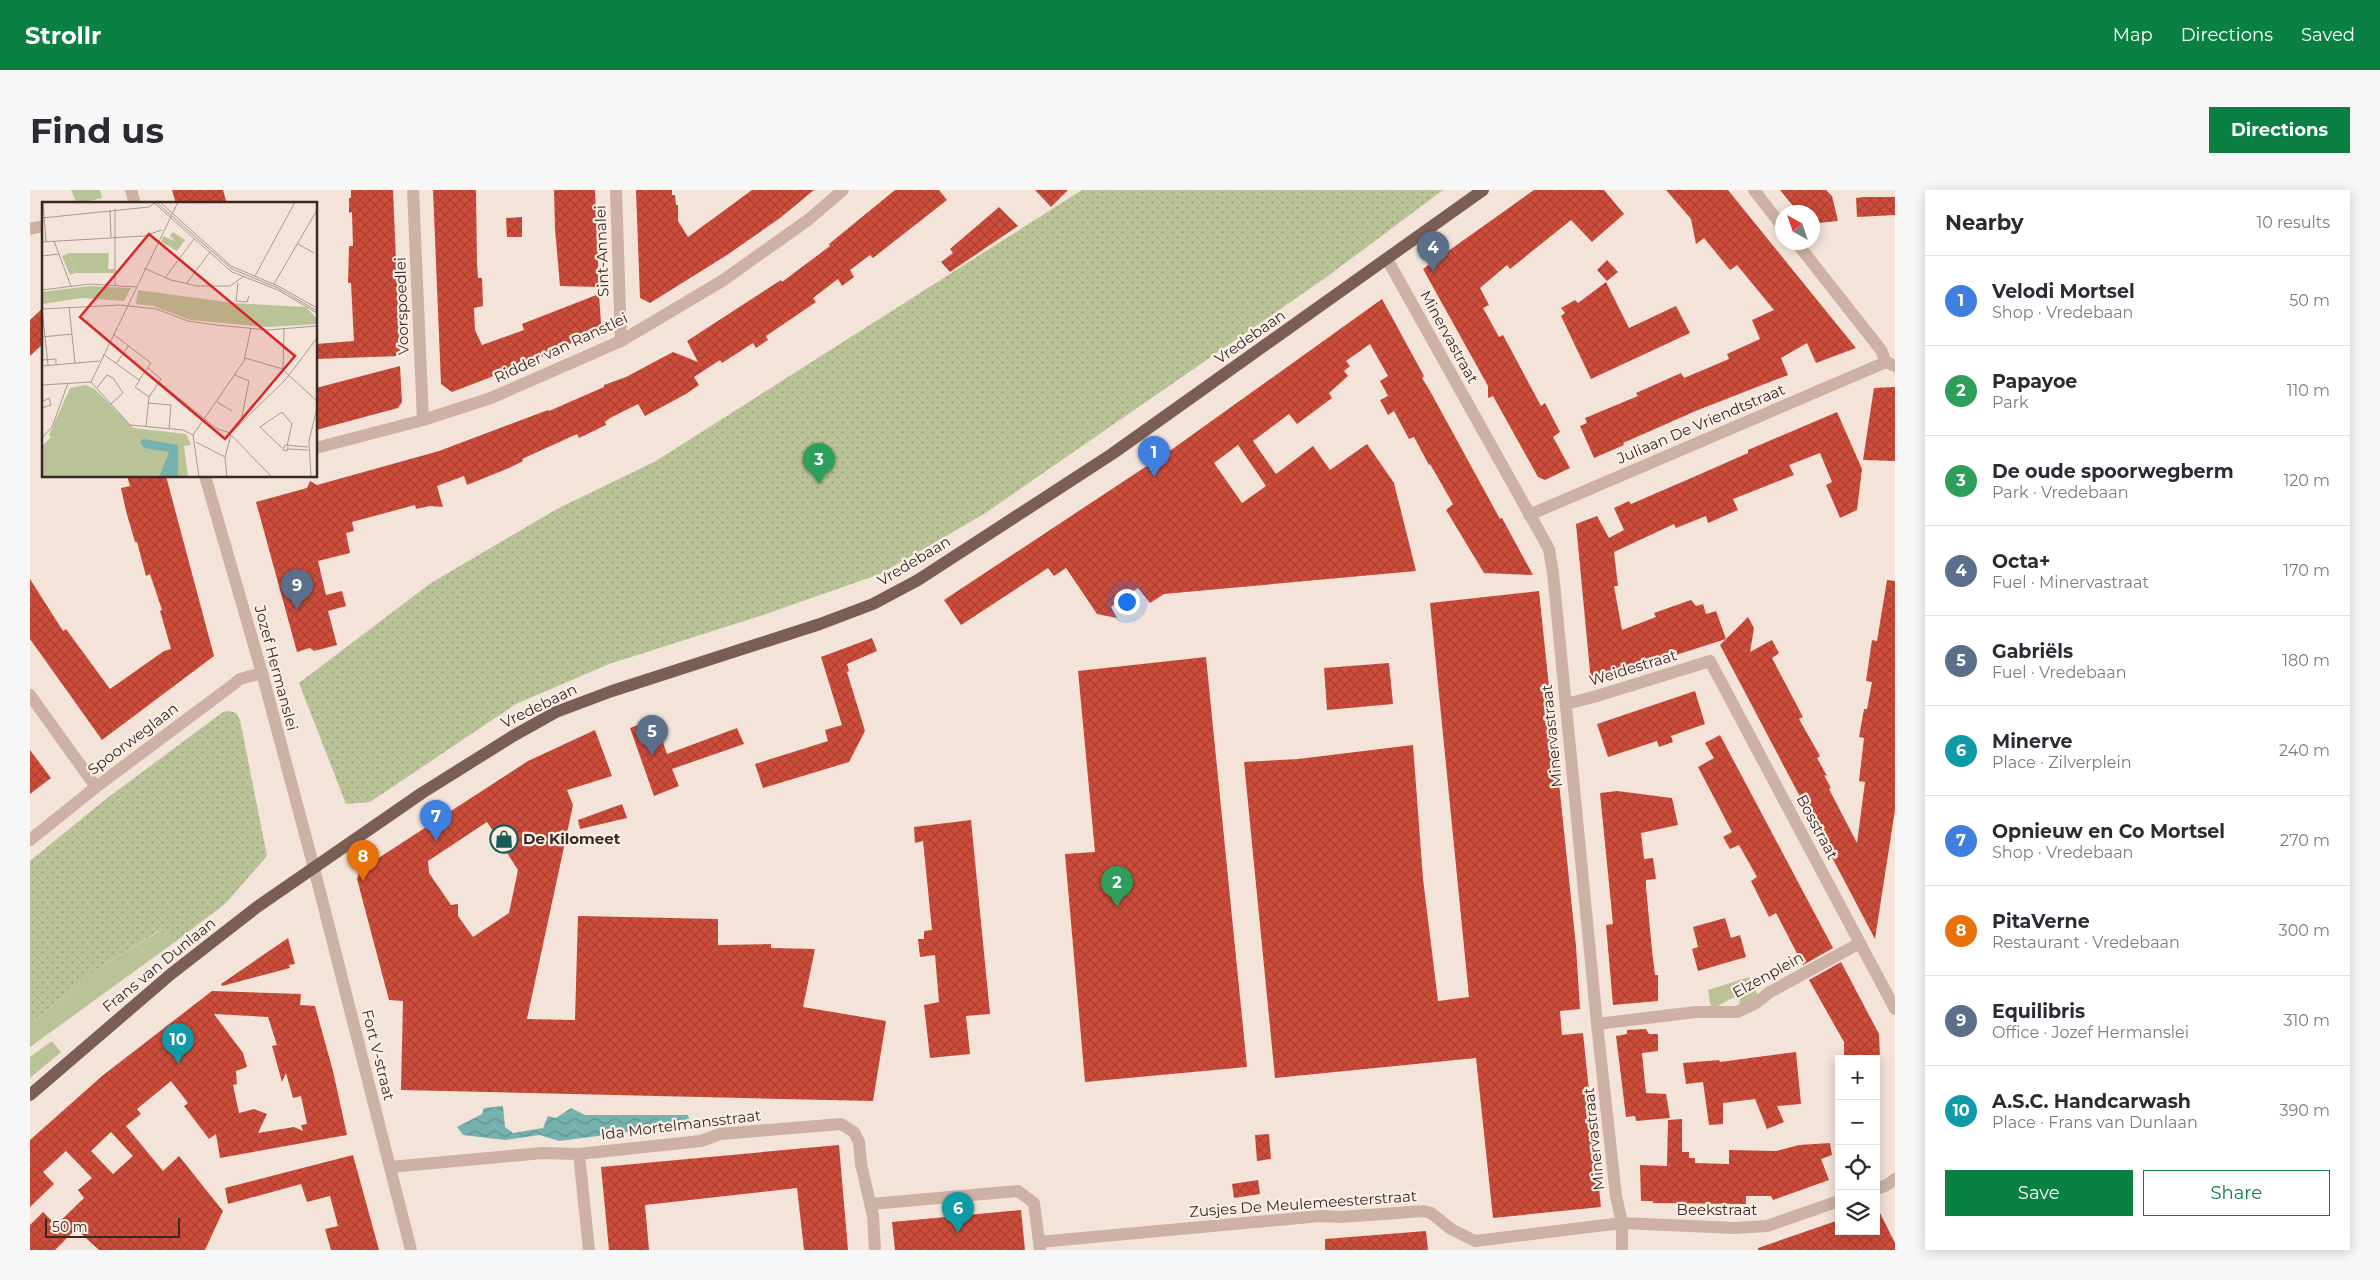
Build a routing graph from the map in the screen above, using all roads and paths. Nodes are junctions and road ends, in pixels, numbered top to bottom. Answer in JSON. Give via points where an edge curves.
{"nodes":[{"id":1,"x":414,"y":190,"type":"edge"},
{"id":2,"x":616,"y":190,"type":"edge"},
{"id":3,"x":843,"y":190,"type":"edge"},
{"id":4,"x":1483,"y":190,"type":"edge"},
{"id":5,"x":1754,"y":190,"type":"edge"},
{"id":6,"x":1775,"y":217,"type":"edge"},
{"id":7,"x":1802,"y":250,"type":"edge"},
{"id":8,"x":1387,"y":259,"type":"junction"},
{"id":9,"x":621,"y":342,"type":"junction"},
{"id":10,"x":1890,"y":364,"type":"edge"},
{"id":11,"x":422,"y":420,"type":"junction"},
{"id":12,"x":318,"y":447,"type":"edge"},
{"id":13,"x":207,"y":478,"type":"edge"},
{"id":14,"x":1529,"y":515,"type":"junction"},
{"id":15,"x":1710,"y":661,"type":"joint"},
{"id":16,"x":262,"y":673,"type":"junction"},
{"id":17,"x":30,"y":695,"type":"edge"},
{"id":18,"x":1566,"y":704,"type":"junction"},
{"id":19,"x":96,"y":787,"type":"junction"},
{"id":20,"x":30,"y":840,"type":"edge"},
{"id":21,"x":314,"y":868,"type":"junction"},
{"id":22,"x":1860,"y":943,"type":"junction"},
{"id":23,"x":1895,"y":1009,"type":"edge"},
{"id":24,"x":1597,"y":1024,"type":"junction"},
{"id":25,"x":30,"y":1095,"type":"edge"},
{"id":26,"x":579,"y":1154,"type":"junction"},
{"id":27,"x":390,"y":1167,"type":"junction"},
{"id":28,"x":1895,"y":1179,"type":"edge"},
{"id":29,"x":1880,"y":1188,"type":"edge"},
{"id":30,"x":1835,"y":1203,"type":"edge"},
{"id":31,"x":871,"y":1204,"type":"junction"},
{"id":32,"x":1622,"y":1223,"type":"junction"},
{"id":33,"x":1039,"y":1246,"type":"edge"},
{"id":34,"x":411,"y":1250,"type":"edge"},
{"id":35,"x":589,"y":1250,"type":"edge"},
{"id":36,"x":875,"y":1250,"type":"edge"},
{"id":37,"x":1622,"y":1250,"type":"edge"}],
"edges":[{"from":1,"to":11,"type":"street","name":"Voorspoedlei"},
{"from":2,"to":9,"type":"street","name":"Sint-Annalei"},
{"from":3,"to":9,"type":"street","name":"Ridder van Ranstlei","via":[[808,220],[722,281]]},
{"from":4,"to":8,"type":"main road","name":"Vredebaan"},
{"from":5,"to":6,"type":"street"},
{"from":7,"to":10,"type":"street"},
{"from":8,"to":14,"type":"street","name":"Minervastraat"},
{"from":8,"to":21,"type":"main road","name":"Vredebaan","via":[[1112,454],[918,580],[873,604],[820,624],[556,712],[422,794]]},
{"from":9,"to":11,"type":"street","name":"Ridder van Ranstlei","via":[[491,398]]},
{"from":10,"to":14,"type":"street","name":"Juliaan De Vriendtstraat"},
{"from":11,"to":12,"type":"street","name":"Ridder van Ranstlei"},
{"from":13,"to":16,"type":"street","name":"Jozef Hermanslei"},
{"from":14,"to":18,"type":"street","name":"Minervastraat","via":[[1549,550]]},
{"from":15,"to":18,"type":"street","name":"Weidestraat"},
{"from":15,"to":22,"type":"street","name":"Bosstraat"},
{"from":16,"to":19,"type":"street","name":"Spoorweglaan","via":[[240,679]]},
{"from":16,"to":21,"type":"street","name":"Jozef Hermanslei"},
{"from":17,"to":19,"type":"street"},
{"from":18,"to":24,"type":"street","name":"Minervastraat"},
{"from":19,"to":20,"type":"street","name":"Spoorweglaan"},
{"from":21,"to":25,"type":"main road","name":"Frans van Dunlaan","via":[[256,907],[171,974]]},
{"from":21,"to":27,"type":"street","name":"Fort V-straat"},
{"from":22,"to":23,"type":"street","name":"Bosstraat"},
{"from":22,"to":24,"type":"street","name":"Elzenplein","via":[[1737,1012],[1696,1012]]},
{"from":24,"to":32,"type":"street","name":"Minervastraat","via":[[1616,1196]]},
{"from":26,"to":27,"type":"street","name":"Ida Mortelmansstraat","via":[[542,1153]]},
{"from":26,"to":31,"type":"street","name":"Ida Mortelmansstraat","via":[[701,1141],[720,1134],[841,1124],[854,1132],[859,1142]]},
{"from":26,"to":35,"type":"street"},
{"from":27,"to":34,"type":"street","name":"Fort V-straat"},
{"from":28,"to":29,"type":"street"},
{"from":30,"to":32,"type":"street","name":"Beekstraat","via":[[1766,1226],[1735,1228]]},
{"from":31,"to":33,"type":"street","via":[[1018,1191],[1034,1203]]},
{"from":31,"to":36,"type":"street","name":"Ida Mortelmansstraat"},
{"from":32,"to":33,"type":"street","name":"Zusjes De Meulemeesterstraat","via":[[1475,1240],[1424,1211],[1321,1216]]},
{"from":32,"to":37,"type":"street","name":"Minervastraat"}]}
